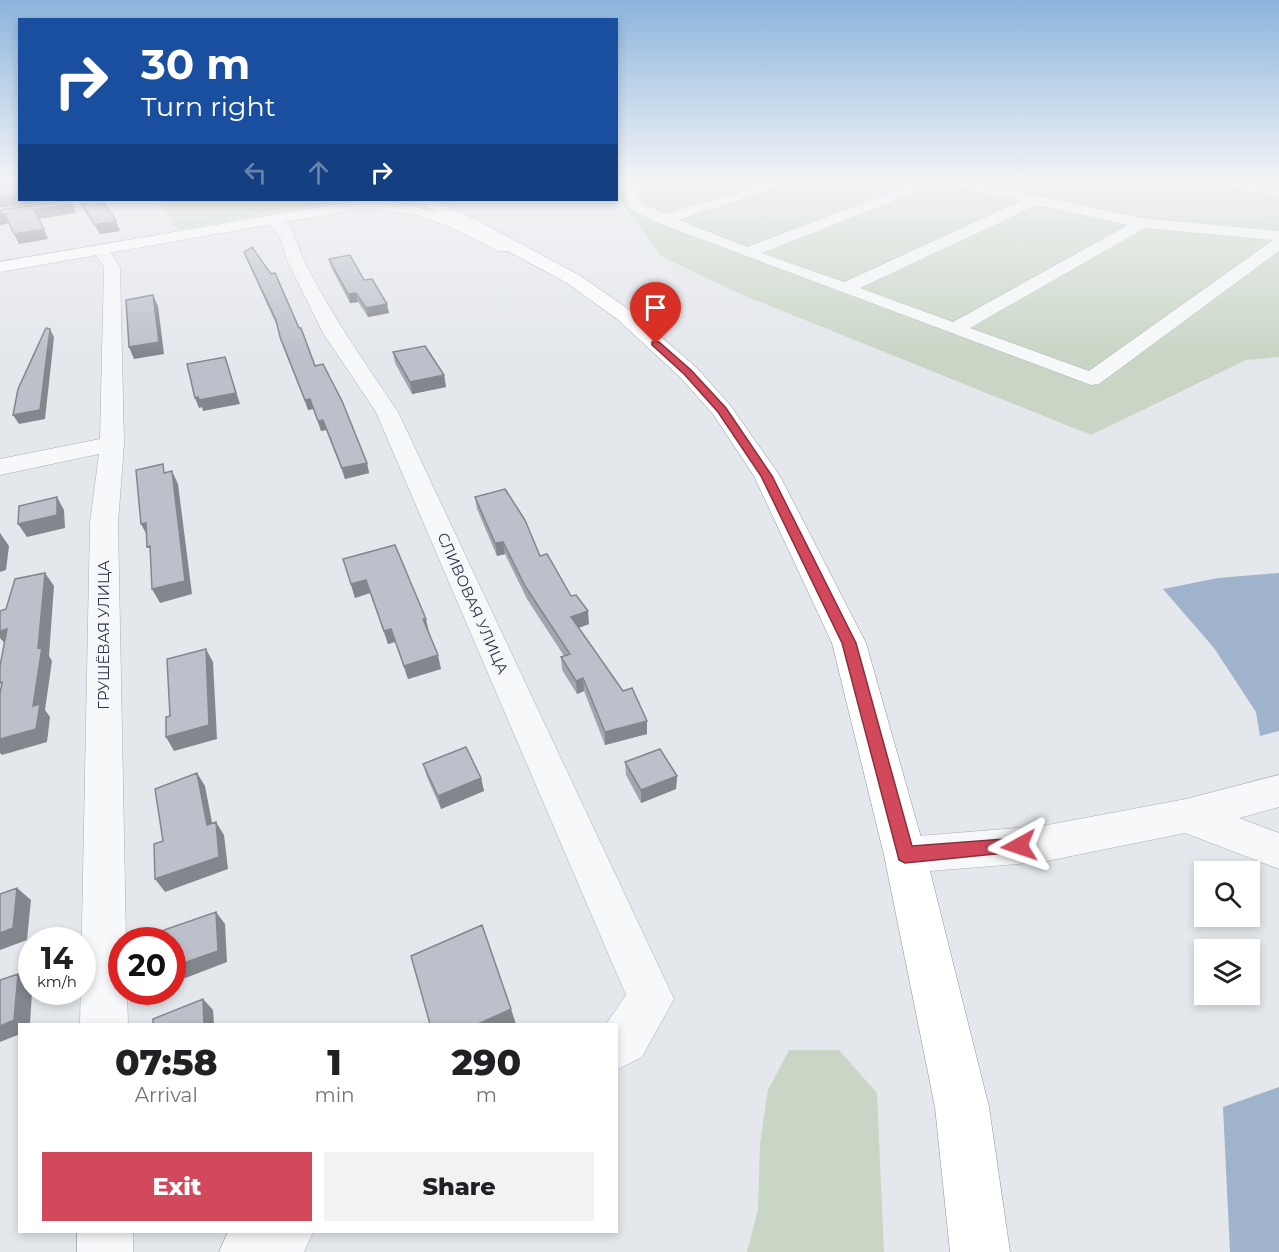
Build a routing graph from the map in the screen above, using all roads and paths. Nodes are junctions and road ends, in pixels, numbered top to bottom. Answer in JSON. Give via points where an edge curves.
{"nodes":[{"id":1,"x":171,"y":237,"type":"edge"},
{"id":2,"x":289,"y":237,"type":"edge"},
{"id":3,"x":485,"y":237,"type":"edge"},
{"id":4,"x":496,"y":237,"type":"edge"},
{"id":5,"x":505,"y":237,"type":"edge"},
{"id":6,"x":707,"y":237,"type":"edge"},
{"id":7,"x":787,"y":237,"type":"edge"},
{"id":8,"x":955,"y":237,"type":"edge"},
{"id":9,"x":1116,"y":237,"type":"edge"},
{"id":10,"x":1279,"y":243,"type":"edge"},
{"id":11,"x":101,"y":250,"type":"junction"},
{"id":12,"x":747,"y":253,"type":"junction"},
{"id":13,"x":0,"y":267,"type":"edge"},
{"id":14,"x":573,"y":279,"type":"junction"},
{"id":15,"x":844,"y":289,"type":"junction"},
{"id":16,"x":954,"y":329,"type":"junction"},
{"id":17,"x":112,"y":444,"type":"junction"},
{"id":18,"x":0,"y":467,"type":"edge"},
{"id":19,"x":1279,"y":791,"type":"edge"},
{"id":20,"x":1186,"y":816,"type":"junction"},
{"id":21,"x":1279,"y":851,"type":"edge"},
{"id":22,"x":905,"y":855,"type":"junction"},
{"id":23,"x":104,"y":1023,"type":"edge"},
{"id":24,"x":618,"y":1045,"type":"edge"},
{"id":25,"x":105,"y":1233,"type":"edge"},
{"id":26,"x":283,"y":1233,"type":"edge"},
{"id":27,"x":105,"y":1252,"type":"edge"},
{"id":28,"x":247,"y":1252,"type":"edge"},
{"id":29,"x":980,"y":1252,"type":"edge"}],
"edges":[{"from":1,"to":11,"type":"main road"},
{"from":2,"to":24,"type":"street","name":"СЛИВОВАЯ УЛИЦА","via":[[295,260],[333,333],[387,412],[651,999]]},
{"from":3,"to":14,"type":"main road"},
{"from":4,"to":14,"type":"main road"},
{"from":5,"to":14,"type":"main road"},
{"from":6,"to":12,"type":"street"},
{"from":7,"to":12,"type":"street"},
{"from":8,"to":15,"type":"street"},
{"from":9,"to":16,"type":"street"},
{"from":10,"to":16,"type":"street","via":[[1091,379]]},
{"from":11,"to":13,"type":"main road"},
{"from":11,"to":17,"type":"street","name":"ГРУШЁВАЯ УЛИЦА","via":[[112,267]]},
{"from":12,"to":15,"type":"street"},
{"from":14,"to":22,"type":"main road","via":[[624,315],[688,372],[722,410],[767,476],[849,643]]},
{"from":15,"to":16,"type":"street"},
{"from":17,"to":18,"type":"street"},
{"from":17,"to":23,"type":"street","name":"ГРУШЁВАЯ УЛИЦА","via":[[104,523]]},
{"from":19,"to":20,"type":"street"},
{"from":20,"to":21,"type":"street"},
{"from":20,"to":22,"type":"street","via":[[1042,844]]},
{"from":22,"to":29,"type":"main road","via":[[962,1107]]},
{"from":25,"to":27,"type":"street"},
{"from":26,"to":28,"type":"street"}]}
